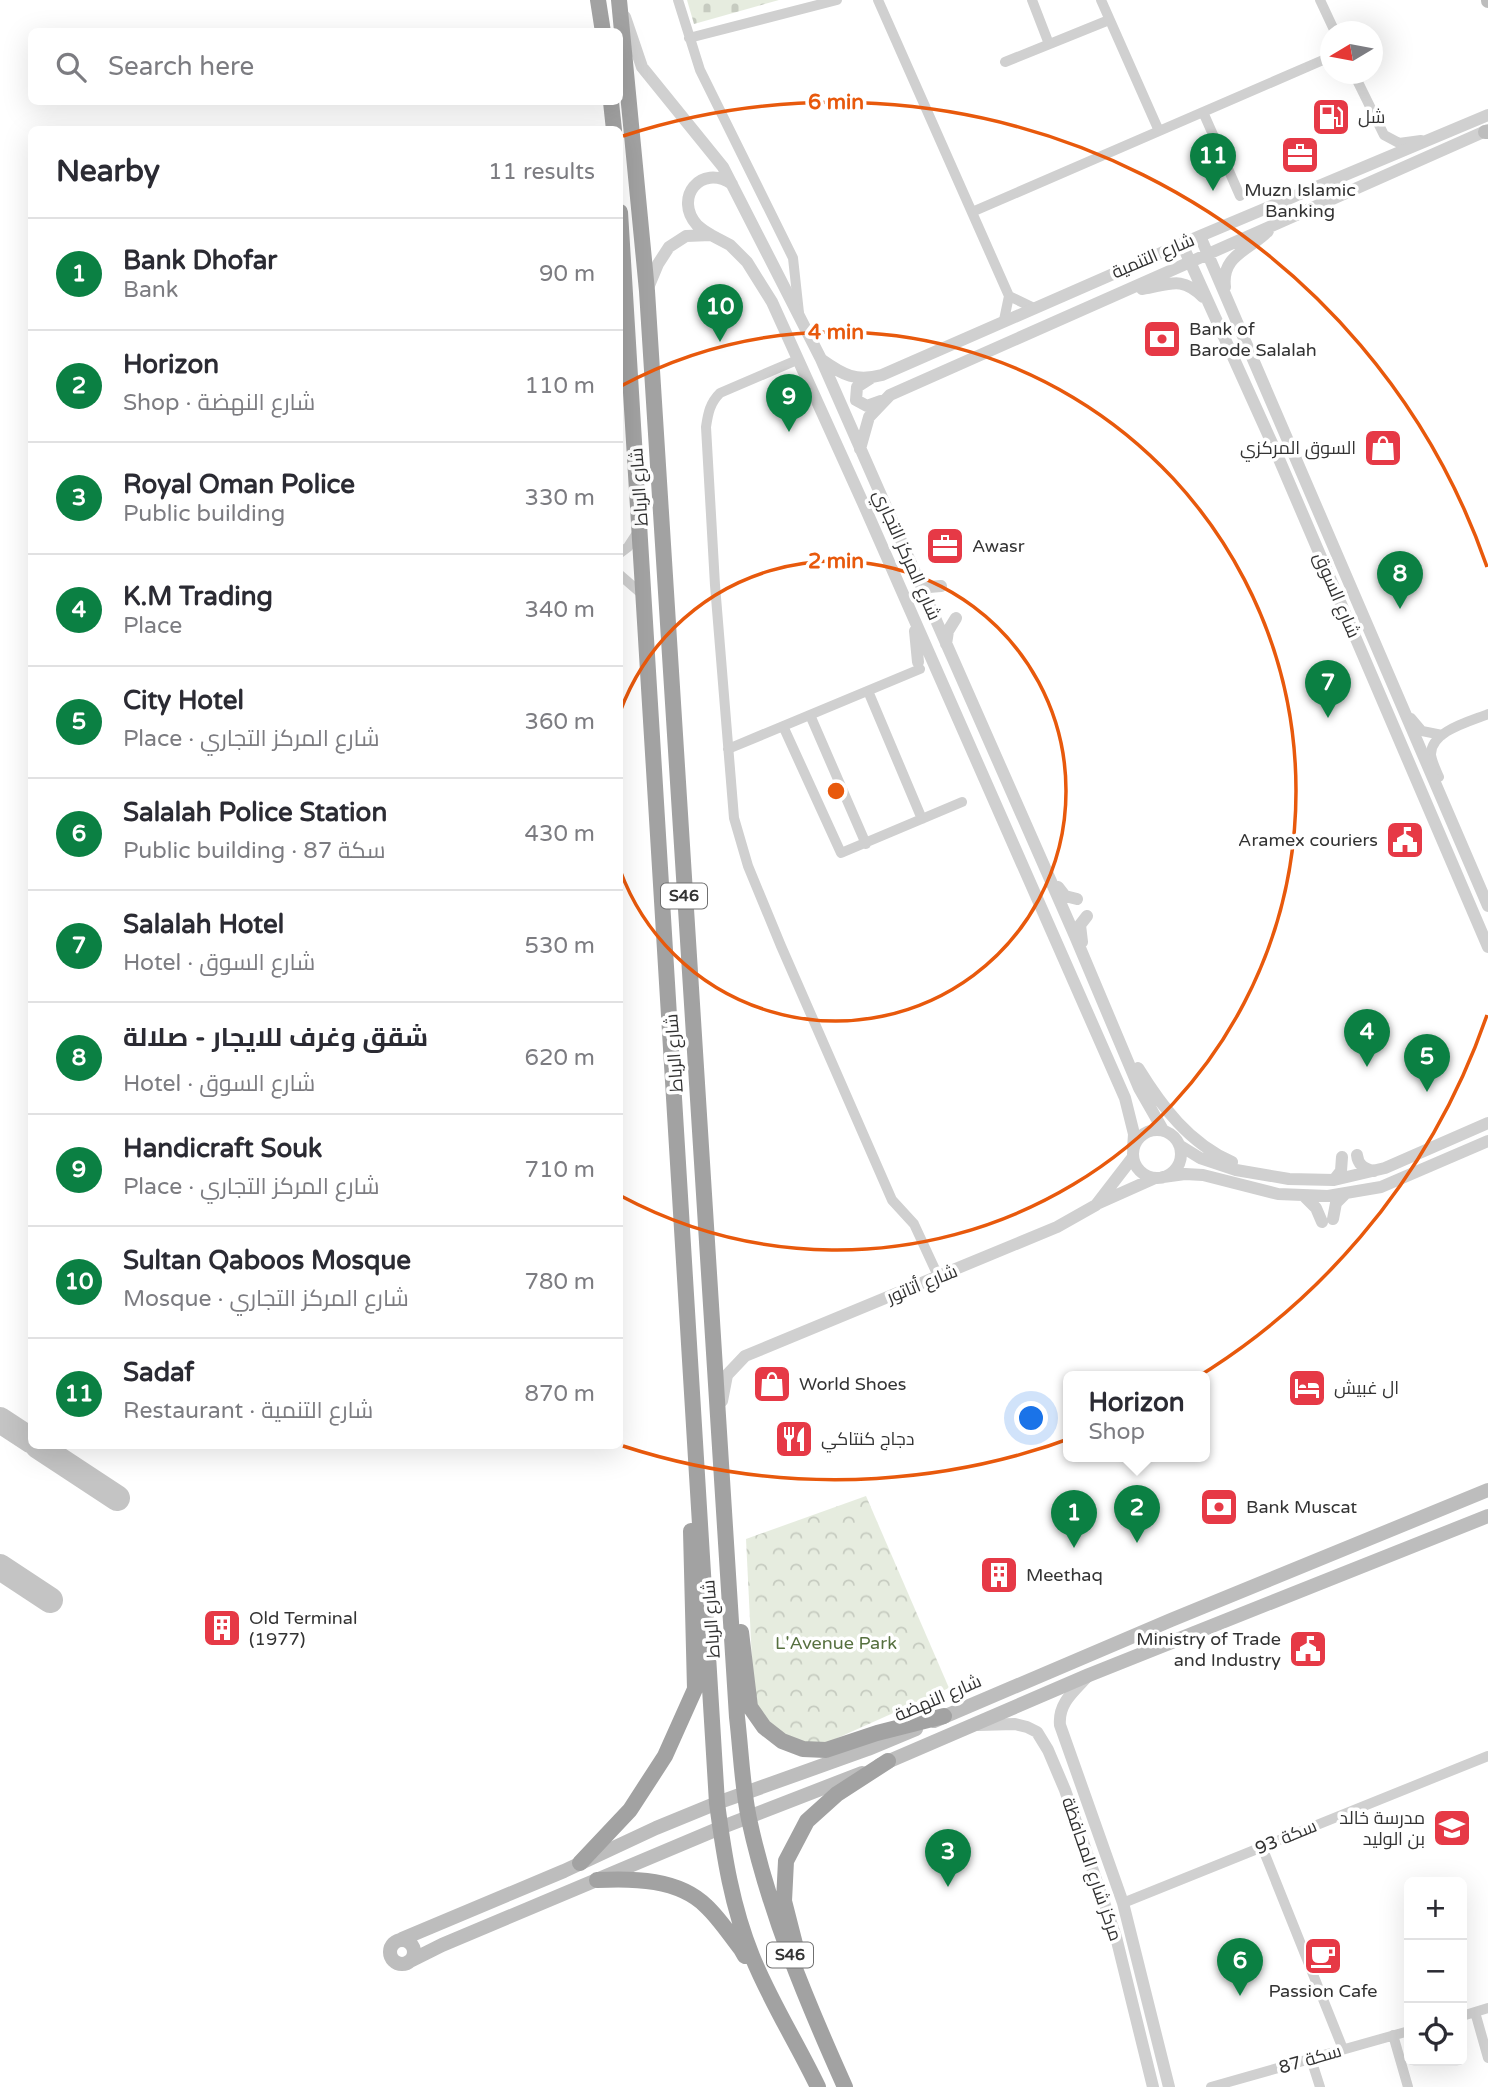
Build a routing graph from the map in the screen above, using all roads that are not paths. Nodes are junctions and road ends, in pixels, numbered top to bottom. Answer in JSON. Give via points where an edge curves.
{"nodes":[{"id":1,"x":598,"y":0,"type":"edge"},
{"id":2,"x":619,"y":0,"type":"edge"},
{"id":3,"x":678,"y":0,"type":"edge"},
{"id":4,"x":837,"y":0,"type":"edge"},
{"id":5,"x":878,"y":0,"type":"edge"},
{"id":6,"x":1031,"y":0,"type":"edge"},
{"id":7,"x":1101,"y":0,"type":"edge"},
{"id":8,"x":1320,"y":0,"type":"edge"},
{"id":9,"x":1109,"y":20,"type":"junction"},
{"id":10,"x":1330,"y":21,"type":"edge"},
{"id":11,"x":602,"y":28,"type":"edge"},
{"id":12,"x":622,"y":28,"type":"edge"},
{"id":13,"x":689,"y":38,"type":"junction"},
{"id":14,"x":623,"y":42,"type":"edge"},
{"id":15,"x":1049,"y":44,"type":"junction"},
{"id":16,"x":1005,"y":62,"type":"dead end"},
{"id":17,"x":1320,"y":62,"type":"edge"},
{"id":18,"x":1359,"y":84,"type":"edge"},
{"id":19,"x":611,"y":105,"type":"edge"},
{"id":20,"x":1203,"y":112,"type":"junction"},
{"id":21,"x":1488,"y":116,"type":"edge"},
{"id":22,"x":614,"y":126,"type":"edge"},
{"id":23,"x":1159,"y":131,"type":"junction"},
{"id":24,"x":1487,"y":131,"type":"edge"},
{"id":25,"x":1433,"y":138,"type":"junction"},
{"id":26,"x":732,"y":184,"type":"junction"},
{"id":27,"x":1240,"y":196,"type":"dead end"},
{"id":28,"x":972,"y":212,"type":"junction"},
{"id":29,"x":1273,"y":225,"type":"junction"},
{"id":30,"x":711,"y":235,"type":"junction"},
{"id":31,"x":1200,"y":236,"type":"junction"},
{"id":32,"x":1182,"y":244,"type":"junction"},
{"id":33,"x":1208,"y":254,"type":"junction"},
{"id":34,"x":623,"y":262,"type":"edge"},
{"id":35,"x":1190,"y":262,"type":"junction"},
{"id":36,"x":1132,"y":287,"type":"junction"},
{"id":37,"x":647,"y":291,"type":"junction"},
{"id":38,"x":1009,"y":296,"type":"junction"},
{"id":39,"x":1226,"y":298,"type":"junction"},
{"id":40,"x":1208,"y":302,"type":"junction"},
{"id":41,"x":1034,"y":308,"type":"junction"},
{"id":42,"x":799,"y":314,"type":"junction"},
{"id":43,"x":1004,"y":320,"type":"junction"},
{"id":44,"x":821,"y":359,"type":"junction"},
{"id":45,"x":797,"y":360,"type":"junction"},
{"id":46,"x":875,"y":377,"type":"junction"},
{"id":47,"x":883,"y":400,"type":"junction"},
{"id":48,"x":860,"y":449,"type":"junction"},
{"id":49,"x":639,"y":530,"type":"junction"},
{"id":50,"x":623,"y":551,"type":"edge"},
{"id":51,"x":916,"y":577,"type":"junction"},
{"id":52,"x":623,"y":578,"type":"edge"},
{"id":53,"x":941,"y":586,"type":"dead end"},
{"id":54,"x":643,"y":595,"type":"junction"},
{"id":55,"x":956,"y":618,"type":"dead end"},
{"id":56,"x":915,"y":621,"type":"junction"},
{"id":57,"x":946,"y":645,"type":"junction"},
{"id":58,"x":919,"y":666,"type":"joint"},
{"id":59,"x":868,"y":691,"type":"junction"},
{"id":60,"x":1396,"y":697,"type":"junction"},
{"id":61,"x":1488,"y":714,"type":"edge"},
{"id":62,"x":810,"y":715,"type":"junction"},
{"id":63,"x":783,"y":726,"type":"junction"},
{"id":64,"x":1442,"y":735,"type":"junction"},
{"id":65,"x":729,"y":749,"type":"junction"},
{"id":66,"x":962,"y":802,"type":"dead end"},
{"id":67,"x":922,"y":820,"type":"junction"},
{"id":68,"x":1459,"y":837,"type":"junction"},
{"id":69,"x":866,"y":844,"type":"junction"},
{"id":70,"x":1046,"y":870,"type":"junction"},
{"id":71,"x":1077,"y":900,"type":"dead end"},
{"id":72,"x":1488,"y":906,"type":"edge"},
{"id":73,"x":1087,"y":916,"type":"dead end"},
{"id":74,"x":1488,"y":947,"type":"edge"},
{"id":75,"x":1088,"y":966,"type":"junction"},
{"id":76,"x":1125,"y":1053,"type":"junction"},
{"id":77,"x":1488,"y":1124,"type":"edge"},
{"id":78,"x":1163,"y":1130,"type":"junction"},
{"id":79,"x":1488,"y":1142,"type":"edge"},
{"id":80,"x":1179,"y":1145,"type":"junction"},
{"id":81,"x":1133,"y":1153,"type":"junction"},
{"id":82,"x":1357,"y":1155,"type":"dead end"},
{"id":83,"x":1342,"y":1157,"type":"dead end"},
{"id":84,"x":1374,"y":1171,"type":"junction"},
{"id":85,"x":1258,"y":1174,"type":"junction"},
{"id":86,"x":1159,"y":1177,"type":"junction"},
{"id":87,"x":1334,"y":1180,"type":"junction"},
{"id":88,"x":1345,"y":1194,"type":"junction"},
{"id":89,"x":1305,"y":1197,"type":"junction"},
{"id":90,"x":1096,"y":1205,"type":"junction"},
{"id":91,"x":939,"y":1278,"type":"junction"},
{"id":92,"x":697,"y":1463,"type":"junction"},
{"id":93,"x":719,"y":1464,"type":"junction"},
{"id":94,"x":1488,"y":1490,"type":"edge"},
{"id":95,"x":1488,"y":1517,"type":"edge"},
{"id":96,"x":727,"y":1580,"type":"junction"},
{"id":97,"x":1089,"y":1675,"type":"junction"},
{"id":98,"x":944,"y":1716,"type":"junction"},
{"id":99,"x":960,"y":1730,"type":"junction"},
{"id":100,"x":1062,"y":1733,"type":"junction"},
{"id":101,"x":1043,"y":1740,"type":"junction"},
{"id":102,"x":1488,"y":1756,"type":"edge"},
{"id":103,"x":888,"y":1761,"type":"junction"},
{"id":104,"x":746,"y":1793,"type":"junction"},
{"id":105,"x":717,"y":1803,"type":"junction"},
{"id":106,"x":748,"y":1817,"type":"junction"},
{"id":107,"x":720,"y":1828,"type":"junction"},
{"id":108,"x":1262,"y":1847,"type":"junction"},
{"id":109,"x":580,"y":1863,"type":"junction"},
{"id":110,"x":597,"y":1880,"type":"junction"},
{"id":111,"x":1123,"y":1903,"type":"junction"},
{"id":112,"x":806,"y":1998,"type":"junction"},
{"id":113,"x":1488,"y":2008,"type":"edge"},
{"id":114,"x":1475,"y":2012,"type":"junction"},
{"id":115,"x":1467,"y":2014,"type":"edge"},
{"id":116,"x":1404,"y":2032,"type":"edge"},
{"id":117,"x":1393,"y":2035,"type":"junction"},
{"id":118,"x":1343,"y":2049,"type":"junction"},
{"id":119,"x":1488,"y":2058,"type":"edge"},
{"id":120,"x":1311,"y":2059,"type":"junction"},
{"id":121,"x":816,"y":2084,"type":"edge"},
{"id":122,"x":1235,"y":2084,"type":"edge"},
{"id":123,"x":845,"y":2087,"type":"edge"},
{"id":124,"x":1153,"y":2087,"type":"edge"},
{"id":125,"x":1169,"y":2087,"type":"edge"},
{"id":126,"x":1211,"y":2087,"type":"edge"},
{"id":127,"x":1320,"y":2087,"type":"edge"},
{"id":128,"x":1408,"y":2087,"type":"edge"}],
"edges":[{"from":1,"to":11,"type":"highway"},
{"from":2,"to":12,"type":"highway","name":"شارع الرباط","number":"S46"},
{"from":2,"to":26,"type":"street","name":"شارع المركز التجاري","via":[[642,67]]},
{"from":3,"to":13,"type":"street"},
{"from":4,"to":13,"type":"street"},
{"from":5,"to":28,"type":"street"},
{"from":6,"to":15,"type":"street"},
{"from":7,"to":9,"type":"street"},
{"from":8,"to":10,"type":"street"},
{"from":9,"to":15,"type":"street"},
{"from":9,"to":23,"type":"street"},
{"from":13,"to":42,"type":"street","via":[[700,70],[793,258]]},
{"from":14,"to":37,"type":"highway","name":"شارع الرباط","number":"S46"},
{"from":15,"to":16,"type":"street"},
{"from":17,"to":20,"type":"street"},
{"from":18,"to":25,"type":"street","via":[[1384,135],[1399,143]]},
{"from":19,"to":22,"type":"highway"},
{"from":20,"to":23,"type":"street"},
{"from":20,"to":27,"type":"street"},
{"from":21,"to":25,"type":"street","name":"شارع التنمية"},
{"from":23,"to":28,"type":"street"},
{"from":24,"to":29,"type":"street","name":"شارع التنمية"},
{"from":25,"to":31,"type":"street","name":"شارع التنمية"},
{"from":26,"to":30,"type":"street","name":"شارع المركز التجاري","via":[[724,178],[703,178],[690,193],[691,215]]},
{"from":26,"to":42,"type":"street","name":"شارع المركز التجاري"},
{"from":28,"to":38,"type":"street"},
{"from":29,"to":33,"type":"street","name":"شارع التنمية"},
{"from":29,"to":39,"type":"street","via":[[1229,263],[1224,276]]},
{"from":30,"to":37,"type":"street","via":[[686,236],[669,247]]},
{"from":30,"to":45,"type":"street","name":"شارع المركز التجاري","via":[[747,262],[772,302]]},
{"from":31,"to":32,"type":"street","name":"شارع التنمية"},
{"from":31,"to":33,"type":"street","name":"شارع السوق"},
{"from":32,"to":35,"type":"street","name":"شارع السوق"},
{"from":32,"to":41,"type":"street","name":"شارع التنمية"},
{"from":33,"to":35,"type":"street","name":"شارع التنمية"},
{"from":33,"to":39,"type":"street","name":"شارع السوق"},
{"from":34,"to":49,"type":"highway","name":"شارع الرباط","number":"S46"},
{"from":35,"to":36,"type":"street","name":"شارع التنمية"},
{"from":35,"to":40,"type":"street","name":"شارع السوق"},
{"from":36,"to":40,"type":"street","via":[[1183,283]]},
{"from":36,"to":47,"type":"street","name":"شارع التنمية"},
{"from":37,"to":93,"type":"highway","name":"شارع الرباط","number":"S46"},
{"from":38,"to":41,"type":"street"},
{"from":38,"to":43,"type":"street"},
{"from":39,"to":60,"type":"street","name":"شارع السوق"},
{"from":40,"to":74,"type":"street","name":"شارع السوق"},
{"from":41,"to":43,"type":"street","name":"شارع التنمية"},
{"from":42,"to":44,"type":"street","name":"شارع المركز التجاري"},
{"from":43,"to":46,"type":"street","name":"شارع التنمية"},
{"from":44,"to":46,"type":"street","name":"شارع التنمية","via":[[841,374]]},
{"from":44,"to":48,"type":"street","name":"شارع المركز التجاري"},
{"from":45,"to":56,"type":"street","name":"شارع المركز التجاري"},
{"from":45,"to":65,"type":"street","via":[[720,393],[708,413],[715,585]]},
{"from":46,"to":47,"type":"street","via":[[857,387],[856,400],[867,406]]},
{"from":47,"to":48,"type":"street","via":[[869,417]]},
{"from":48,"to":51,"type":"street","name":"شارع المركز التجاري"},
{"from":49,"to":50,"type":"street"},
{"from":49,"to":54,"type":"highway","name":"شارع الرباط","number":"S46"},
{"from":51,"to":53,"type":"street","via":[[929,586]]},
{"from":51,"to":57,"type":"street","name":"شارع المركز التجاري"},
{"from":52,"to":54,"type":"street"},
{"from":54,"to":92,"type":"highway","name":"شارع الرباط","number":"S46"},
{"from":55,"to":57,"type":"street"},
{"from":56,"to":58,"type":"street"},
{"from":56,"to":81,"type":"street","name":"شارع المركز التجاري","via":[[1043,926],[1125,1098],[1134,1134]]},
{"from":57,"to":70,"type":"street","name":"شارع المركز التجاري"},
{"from":58,"to":59,"type":"street"},
{"from":59,"to":62,"type":"street"},
{"from":59,"to":67,"type":"street"},
{"from":60,"to":64,"type":"street","via":[[1419,729]]},
{"from":60,"to":68,"type":"street","name":"شارع السوق"},
{"from":61,"to":64,"type":"street"},
{"from":62,"to":63,"type":"street"},
{"from":62,"to":69,"type":"street"},
{"from":63,"to":65,"type":"street"},
{"from":63,"to":69,"type":"street","via":[[839,851]]},
{"from":64,"to":68,"type":"street","via":[[1431,755]]},
{"from":65,"to":91,"type":"street","via":[[734,818],[748,866],[892,1200],[915,1224]]},
{"from":66,"to":67,"type":"street"},
{"from":67,"to":69,"type":"street"},
{"from":68,"to":72,"type":"street","name":"شارع السوق"},
{"from":70,"to":71,"type":"street","via":[[1065,896]]},
{"from":70,"to":75,"type":"street","name":"شارع المركز التجاري"},
{"from":73,"to":75,"type":"street","via":[[1080,932]]},
{"from":75,"to":76,"type":"street","name":"شارع المركز التجاري"},
{"from":76,"to":78,"type":"street","name":"شارع المركز التجاري"},
{"from":76,"to":85,"type":"street","via":[[1162,1106],[1194,1137],[1221,1157]]},
{"from":77,"to":84,"type":"street"},
{"from":78,"to":80,"type":"street"},
{"from":78,"to":81,"type":"street","via":[[1140,1135]]},
{"from":79,"to":88,"type":"street","via":[[1381,1187]]},
{"from":80,"to":85,"type":"street","via":[[1211,1162]]},
{"from":80,"to":86,"type":"street","via":[[1176,1168]]},
{"from":81,"to":86,"type":"street","via":[[1140,1171]]},
{"from":81,"to":90,"type":"street","name":"شارع أتاتور"},
{"from":82,"to":84,"type":"street","via":[[1363,1168]]},
{"from":83,"to":87,"type":"street","via":[[1341,1171]]},
{"from":84,"to":87,"type":"street"},
{"from":85,"to":87,"type":"street"},
{"from":86,"to":89,"type":"street","via":[[1203,1175]]},
{"from":86,"to":90,"type":"street","name":"شارع أتاتور"},
{"from":88,"to":89,"type":"street"},
{"from":88,"to":89,"type":"street","via":[[1327,1221]]},
{"from":90,"to":91,"type":"street","name":"شارع أتاتور","via":[[1057,1227]]},
{"from":91,"to":93,"type":"street","name":"شارع أتاتور","via":[[745,1356],[727,1375],[722,1390]]},
{"from":92,"to":105,"type":"highway","name":"شارع الرباط","number":"S46"},
{"from":92,"to":109,"type":"highway","via":[[690,1508],[695,1689],[665,1756],[631,1810]]},
{"from":93,"to":96,"type":"highway","name":"شارع الرباط","number":"S46"},
{"from":94,"to":98,"type":"main road","name":"شارع النهضة"},
{"from":95,"to":97,"type":"main road"},
{"from":96,"to":98,"type":"highway","via":[[738,1610],[750,1707],[764,1727],[782,1741],[803,1749],[826,1749]]},
{"from":96,"to":104,"type":"highway","name":"شارع الرباط","number":"S46"},
{"from":97,"to":99,"type":"main road"},
{"from":97,"to":100,"type":"street","name":"مركز شارع المحافظة","via":[[1061,1709]]},
{"from":98,"to":104,"type":"main road","name":"شارع النهضة"},
{"from":99,"to":101,"type":"street","via":[[1022,1725]]},
{"from":99,"to":103,"type":"main road"},
{"from":100,"to":101,"type":"street","via":[[1049,1725],[1042,1731]]},
{"from":100,"to":111,"type":"street","name":"مركز شارع المحافظة"},
{"from":101,"to":124,"type":"street","name":"مركز شارع المحافظة","via":[[1116,1937]]},
{"from":102,"to":108,"type":"street","name":"سكة 93"},
{"from":103,"to":106,"type":"main road"},
{"from":103,"to":112,"type":"highway","via":[[837,1794],[807,1821],[786,1861],[784,1900]]},
{"from":104,"to":105,"type":"main road","name":"شارع النهضة"},
{"from":104,"to":106,"type":"highway","name":"شارع الرباط","number":"S46"},
{"from":105,"to":107,"type":"highway","name":"شارع الرباط","number":"S46"},
{"from":105,"to":109,"type":"main road","name":"شارع النهضة"},
{"from":106,"to":107,"type":"main road"},
{"from":106,"to":112,"type":"highway","name":"شارع الرباط","number":"S46","via":[[775,1915]]},
{"from":107,"to":110,"type":"main road"},
{"from":107,"to":121,"type":"highway","name":"شارع الرباط","number":"S46","via":[[730,1890],[752,1957]]},
{"from":108,"to":111,"type":"street","name":"سكة 93"},
{"from":108,"to":118,"type":"street"},
{"from":109,"to":110,"type":"main road","name":"شارع النهضة","via":[[402,1939],[414,1951],[408,1962]]},
{"from":110,"to":121,"type":"highway","via":[[635,1879],[672,1885],[705,1904],[741,1949],[778,2029]]},
{"from":111,"to":125,"type":"street","name":"مركز شارع المحافظة"},
{"from":112,"to":123,"type":"highway","name":"شارع الرباط","number":"S46"},
{"from":113,"to":114,"type":"street"},
{"from":114,"to":115,"type":"street"},
{"from":114,"to":119,"type":"street"},
{"from":116,"to":117,"type":"street","name":"سكة 87"},
{"from":117,"to":118,"type":"street","name":"سكة 87"},
{"from":117,"to":128,"type":"street"},
{"from":118,"to":120,"type":"street","name":"سكة 87"},
{"from":120,"to":122,"type":"street","name":"سكة 87"},
{"from":120,"to":127,"type":"street"},
{"from":122,"to":126,"type":"street","name":"سكة 87"}]}
